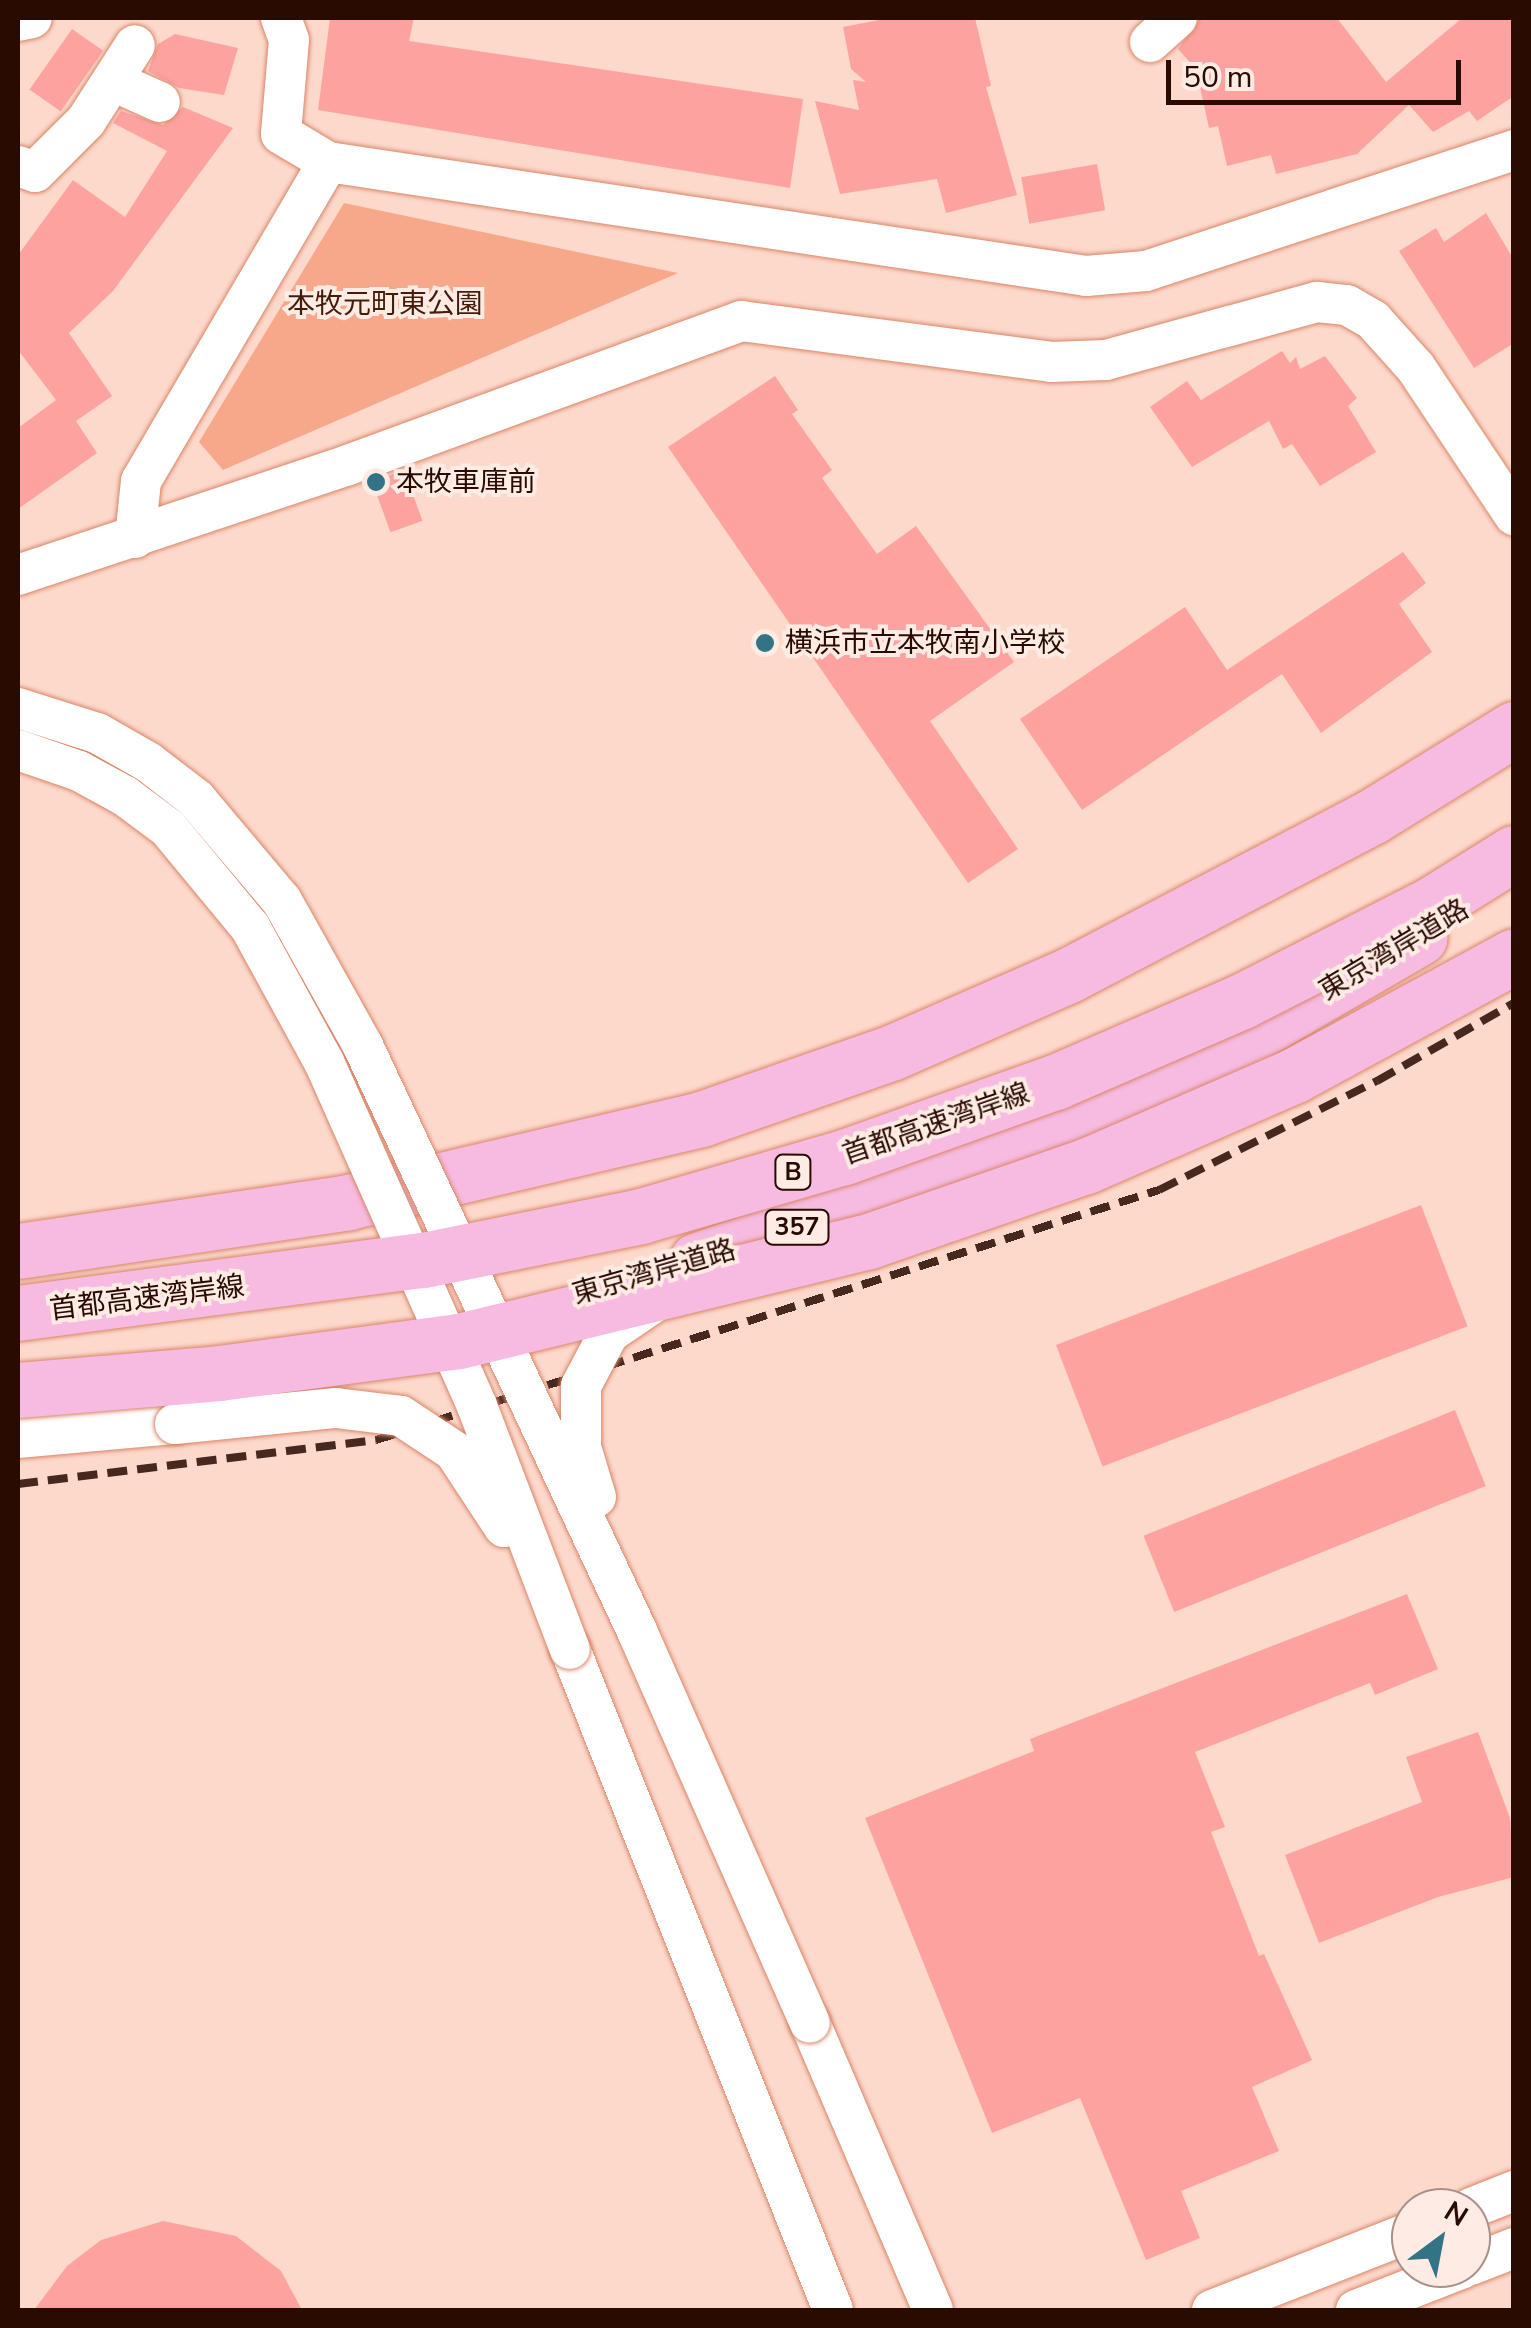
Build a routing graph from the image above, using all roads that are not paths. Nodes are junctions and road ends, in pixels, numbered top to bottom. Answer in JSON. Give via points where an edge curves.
{"nodes":[{"id":1,"x":32,"y":18,"type":"edge"},
{"id":2,"x":281,"y":18,"type":"edge"},
{"id":3,"x":18,"y":22,"type":"edge"},
{"id":4,"x":135,"y":45,"type":"dead end"},
{"id":5,"x":114,"y":82,"type":"junction"},
{"id":6,"x":160,"y":102,"type":"dead end"},
{"id":7,"x":1514,"y":150,"type":"edge"},
{"id":8,"x":328,"y":162,"type":"junction"},
{"id":9,"x":18,"y":166,"type":"edge"},
{"id":10,"x":1514,"y":516,"type":"edge"},
{"id":11,"x":135,"y":538,"type":"junction"},
{"id":12,"x":18,"y":575,"type":"edge"},
{"id":13,"x":18,"y":708,"type":"edge"},
{"id":14,"x":1514,"y":729,"type":"edge"},
{"id":15,"x":18,"y":750,"type":"edge"},
{"id":16,"x":1514,"y":853,"type":"edge"},
{"id":17,"x":1514,"y":874,"type":"edge"},
{"id":18,"x":1514,"y":956,"type":"edge"},
{"id":19,"x":1208,"y":1060,"type":"junction"},
{"id":20,"x":188,"y":1228,"type":"junction"},
{"id":21,"x":18,"y":1234,"type":"edge"},
{"id":22,"x":18,"y":1252,"type":"edge"},
{"id":23,"x":18,"y":1312,"type":"edge"},
{"id":24,"x":18,"y":1390,"type":"edge"},
{"id":25,"x":18,"y":1405,"type":"edge"},
{"id":26,"x":18,"y":1438,"type":"edge"},
{"id":27,"x":636,"y":1631,"type":"junction"},
{"id":28,"x":570,"y":1649,"type":"junction"},
{"id":29,"x":1391,"y":2240,"type":"edge"},
{"id":30,"x":1412,"y":2288,"type":"edge"},
{"id":31,"x":834,"y":2310,"type":"edge"},
{"id":32,"x":933,"y":2310,"type":"edge"},
{"id":33,"x":1212,"y":2310,"type":"edge"},
{"id":34,"x":1356,"y":2310,"type":"edge"}],
"edges":[{"from":1,"to":3,"type":"street"},
{"from":2,"to":8,"type":"street","via":[[289,40],[281,134]]},
{"from":4,"to":5,"type":"street"},
{"from":5,"to":6,"type":"street"},
{"from":5,"to":9,"type":"street","via":[[34,172]]},
{"from":7,"to":8,"type":"street","via":[[1146,271],[1086,276]]},
{"from":8,"to":11,"type":"street","via":[[141,481]]},
{"from":10,"to":11,"type":"street","via":[[1416,368],[1374,320],[1347,304],[1317,302],[1106,360],[1015,358],[741,321]]},
{"from":11,"to":12,"type":"street"},
{"from":13,"to":27,"type":"street","bridge":true,"via":[[97,733],[148,762],[196,798],[282,901],[363,1046]]},
{"from":14,"to":20,"type":"highway","via":[[1220,901],[893,1052],[701,1118],[509,1169]]},
{"from":15,"to":28,"type":"street","bridge":true,"via":[[79,770],[168,828],[250,927],[324,1062],[478,1406]]},
{"from":16,"to":23,"type":"highway","name":"首都高速湾岸線","number":"B","bridge":true,"via":[[1432,904],[1242,1000],[1055,1082],[844,1157],[641,1216],[422,1260]]},
{"from":17,"to":19,"type":"highway","name":"東京湾岸道路","number":"357"},
{"from":18,"to":24,"type":"highway","bridge":true,"via":[[1277,1083],[1086,1166],[869,1241],[459,1341],[219,1373]]},
{"from":19,"to":25,"type":"highway","name":"東京湾岸道路","number":"357","via":[[935,1179],[728,1252],[474,1323],[222,1378]]},
{"from":19,"to":27,"type":"street","bridge":true,"via":[[1041,1159],[921,1210],[629,1315],[592,1358],[581,1386],[581,1447]]},
{"from":20,"to":21,"type":"street"},
{"from":20,"to":22,"type":"highway"},
{"from":26,"to":28,"type":"street","bridge":true,"via":[[371,1408],[428,1429],[484,1492]]},
{"from":27,"to":32,"type":"street","bridge":true},
{"from":28,"to":31,"type":"street"},
{"from":29,"to":33,"type":"street"},
{"from":30,"to":34,"type":"street"}]}
